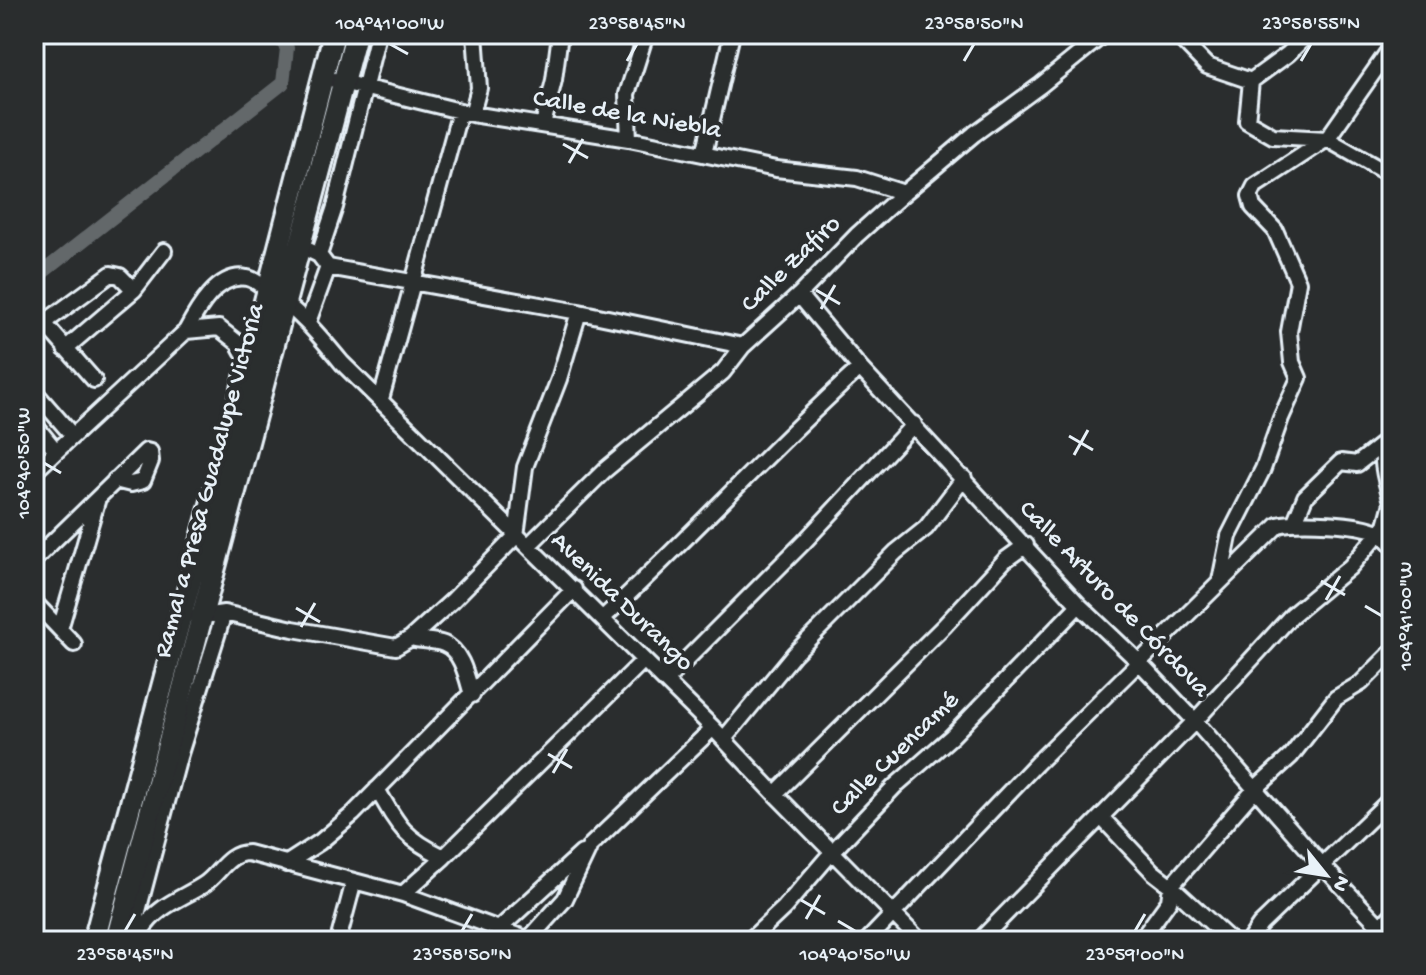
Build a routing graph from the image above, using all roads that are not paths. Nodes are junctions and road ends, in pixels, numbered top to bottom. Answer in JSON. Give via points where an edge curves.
{"nodes":[{"id":1,"x":334,"y":34,"type":"edge"},
{"id":2,"x":356,"y":34,"type":"edge"},
{"id":3,"x":378,"y":34,"type":"edge"},
{"id":4,"x":475,"y":34,"type":"edge"},
{"id":5,"x":560,"y":34,"type":"edge"},
{"id":6,"x":646,"y":34,"type":"edge"},
{"id":7,"x":732,"y":34,"type":"edge"},
{"id":8,"x":1104,"y":34,"type":"edge"},
{"id":9,"x":1176,"y":34,"type":"edge"},
{"id":10,"x":1308,"y":34,"type":"edge"},
{"id":11,"x":1392,"y":46,"type":"edge"},
{"id":12,"x":323,"y":76,"type":"junction"},
{"id":13,"x":1251,"y":81,"type":"junction"},
{"id":14,"x":353,"y":85,"type":"junction"},
{"id":15,"x":466,"y":113,"type":"junction"},
{"id":16,"x":543,"y":125,"type":"junction"},
{"id":17,"x":629,"y":139,"type":"junction"},
{"id":18,"x":1327,"y":139,"type":"junction"},
{"id":19,"x":704,"y":154,"type":"junction"},
{"id":20,"x":1392,"y":176,"type":"edge"},
{"id":21,"x":904,"y":193,"type":"junction"},
{"id":22,"x":164,"y":251,"type":"dead end"},
{"id":23,"x":310,"y":251,"type":"junction"},
{"id":24,"x":328,"y":267,"type":"junction"},
{"id":25,"x":413,"y":283,"type":"junction"},
{"id":26,"x":134,"y":290,"type":"junction"},
{"id":27,"x":267,"y":290,"type":"junction"},
{"id":28,"x":799,"y":295,"type":"junction"},
{"id":29,"x":286,"y":302,"type":"junction"},
{"id":30,"x":579,"y":312,"type":"junction"},
{"id":31,"x":308,"y":322,"type":"junction"},
{"id":32,"x":39,"y":325,"type":"edge"},
{"id":33,"x":186,"y":331,"type":"junction"},
{"id":34,"x":34,"y":340,"type":"edge"},
{"id":35,"x":743,"y":346,"type":"junction"},
{"id":36,"x":65,"y":349,"type":"junction"},
{"id":37,"x":249,"y":363,"type":"junction"},
{"id":38,"x":860,"y":368,"type":"junction"},
{"id":39,"x":94,"y":380,"type":"dead end"},
{"id":40,"x":34,"y":391,"type":"edge"},
{"id":41,"x":381,"y":399,"type":"junction"},
{"id":42,"x":34,"y":424,"type":"edge"},
{"id":43,"x":914,"y":424,"type":"junction"},
{"id":44,"x":73,"y":436,"type":"junction"},
{"id":45,"x":1388,"y":439,"type":"edge"},
{"id":46,"x":56,"y":451,"type":"junction"},
{"id":47,"x":34,"y":472,"type":"edge"},
{"id":48,"x":964,"y":478,"type":"junction"},
{"id":49,"x":115,"y":480,"type":"dead end"},
{"id":50,"x":98,"y":497,"type":"junction"},
{"id":51,"x":1392,"y":502,"type":"edge"},
{"id":52,"x":1295,"y":521,"type":"junction"},
{"id":53,"x":1381,"y":533,"type":"junction"},
{"id":54,"x":516,"y":536,"type":"junction"},
{"id":55,"x":1026,"y":545,"type":"junction"},
{"id":56,"x":1392,"y":545,"type":"edge"},
{"id":57,"x":528,"y":546,"type":"junction"},
{"id":58,"x":35,"y":557,"type":"edge"},
{"id":59,"x":1219,"y":583,"type":"junction"},
{"id":60,"x":574,"y":589,"type":"junction"},
{"id":61,"x":34,"y":602,"type":"edge"},
{"id":62,"x":1079,"y":605,"type":"junction"},
{"id":63,"x":224,"y":613,"type":"junction"},
{"id":64,"x":190,"y":616,"type":"junction"},
{"id":65,"x":603,"y":618,"type":"junction"},
{"id":66,"x":60,"y":629,"type":"junction"},
{"id":67,"x":411,"y":638,"type":"junction"},
{"id":68,"x":74,"y":644,"type":"dead end"},
{"id":69,"x":1392,"y":652,"type":"edge"},
{"id":70,"x":644,"y":660,"type":"junction"},
{"id":71,"x":1140,"y":663,"type":"junction"},
{"id":72,"x":665,"y":681,"type":"junction"},
{"id":73,"x":472,"y":695,"type":"junction"},
{"id":74,"x":1195,"y":721,"type":"junction"},
{"id":75,"x":713,"y":728,"type":"junction"},
{"id":76,"x":724,"y":739,"type":"junction"},
{"id":77,"x":1256,"y":788,"type":"junction"},
{"id":78,"x":377,"y":789,"type":"junction"},
{"id":79,"x":775,"y":794,"type":"junction"},
{"id":80,"x":1392,"y":798,"type":"edge"},
{"id":81,"x":1101,"y":817,"type":"junction"},
{"id":82,"x":590,"y":846,"type":"junction"},
{"id":83,"x":833,"y":851,"type":"junction"},
{"id":84,"x":444,"y":857,"type":"junction"},
{"id":85,"x":286,"y":864,"type":"junction"},
{"id":86,"x":1322,"y":865,"type":"junction"},
{"id":87,"x":354,"y":881,"type":"junction"},
{"id":88,"x":1171,"y":886,"type":"junction"},
{"id":89,"x":403,"y":894,"type":"junction"},
{"id":90,"x":893,"y":913,"type":"junction"},
{"id":91,"x":1392,"y":915,"type":"edge"},
{"id":92,"x":1381,"y":927,"type":"junction"},
{"id":93,"x":500,"y":928,"type":"junction"},
{"id":94,"x":130,"y":934,"type":"edge"},
{"id":95,"x":1392,"y":939,"type":"edge"},
{"id":96,"x":530,"y":940,"type":"edge"},
{"id":97,"x":94,"y":941,"type":"edge"},
{"id":98,"x":338,"y":941,"type":"edge"},
{"id":99,"x":749,"y":941,"type":"edge"},
{"id":100,"x":867,"y":941,"type":"edge"},
{"id":101,"x":920,"y":941,"type":"edge"},
{"id":102,"x":979,"y":941,"type":"edge"},
{"id":103,"x":1140,"y":941,"type":"edge"},
{"id":104,"x":1231,"y":941,"type":"edge"},
{"id":105,"x":1249,"y":941,"type":"edge"},
{"id":106,"x":1367,"y":941,"type":"edge"}],
"edges":[{"from":1,"to":12,"type":"main road","name":"Ramal a Presa Guadalupe Victoria"},
{"from":2,"to":14,"type":"main road","name":"Ramal a Presa Guadalupe Victoria"},
{"from":3,"to":14,"type":"street"},
{"from":4,"to":15,"type":"street","via":[[479,88]]},
{"from":5,"to":16,"type":"street"},
{"from":6,"to":17,"type":"street","via":[[627,94]]},
{"from":7,"to":19,"type":"street"},
{"from":8,"to":21,"type":"street","name":"Calle Zafiro"},
{"from":9,"to":13,"type":"street","via":[[1207,66]]},
{"from":10,"to":13,"type":"street"},
{"from":11,"to":18,"type":"street"},
{"from":12,"to":14,"type":"street","name":"Calle de la Niebla"},
{"from":12,"to":27,"type":"main road","name":"Ramal a Presa Guadalupe Victoria"},
{"from":13,"to":18,"type":"street","via":[[1247,121],[1273,136]]},
{"from":14,"to":15,"type":"street","name":"Calle de la Niebla"},
{"from":14,"to":23,"type":"main road","name":"Ramal a Presa Guadalupe Victoria"},
{"from":15,"to":16,"type":"street","name":"Calle de la Niebla"},
{"from":15,"to":25,"type":"street"},
{"from":16,"to":17,"type":"street","name":"Calle de la Niebla"},
{"from":17,"to":19,"type":"street","name":"Calle de la Niebla"},
{"from":18,"to":20,"type":"street"},
{"from":18,"to":59,"type":"street","via":[[1255,186],[1250,196],[1253,207],[1275,230],[1298,282],[1289,332],[1299,378],[1229,536]]},
{"from":19,"to":21,"type":"street","name":"Calle de la Niebla","via":[[857,178]]},
{"from":21,"to":28,"type":"street","name":"Calle Zafiro"},
{"from":22,"to":26,"type":"street"},
{"from":23,"to":24,"type":"street"},
{"from":23,"to":29,"type":"main road","name":"Ramal a Presa Guadalupe Victoria"},
{"from":24,"to":25,"type":"street"},
{"from":24,"to":31,"type":"street"},
{"from":25,"to":30,"type":"street"},
{"from":25,"to":41,"type":"street"},
{"from":26,"to":32,"type":"street","via":[[111,274]]},
{"from":26,"to":36,"type":"street"},
{"from":27,"to":29,"type":"street","name":"Avenida Durango"},
{"from":27,"to":33,"type":"street","name":"Avenida Durango","via":[[247,278],[227,281],[198,307]]},
{"from":27,"to":37,"type":"main road","name":"Ramal a Presa Guadalupe Victoria"},
{"from":28,"to":35,"type":"street","name":"Calle Zafiro"},
{"from":28,"to":38,"type":"street","name":"Calle Arturo de Córdova"},
{"from":29,"to":31,"type":"street","name":"Avenida Durango"},
{"from":29,"to":64,"type":"main road","name":"Ramal a Presa Guadalupe Victoria"},
{"from":30,"to":35,"type":"street"},
{"from":30,"to":54,"type":"street","via":[[522,480]]},
{"from":31,"to":41,"type":"street","name":"Avenida Durango"},
{"from":32,"to":34,"type":"street"},
{"from":32,"to":36,"type":"street"},
{"from":33,"to":37,"type":"street","via":[[219,328],[238,343]]},
{"from":33,"to":44,"type":"street","name":"Avenida Durango"},
{"from":35,"to":57,"type":"street","name":"Calle Zafiro","via":[[723,372],[605,470]]},
{"from":36,"to":39,"type":"street"},
{"from":37,"to":64,"type":"main road","name":"Ramal a Presa Guadalupe Victoria"},
{"from":38,"to":43,"type":"street","name":"Calle Arturo de Córdova"},
{"from":38,"to":65,"type":"street"},
{"from":40,"to":44,"type":"street"},
{"from":41,"to":54,"type":"street","name":"Avenida Durango"},
{"from":42,"to":46,"type":"street"},
{"from":43,"to":48,"type":"street","name":"Calle Arturo de Córdova"},
{"from":43,"to":72,"type":"street"},
{"from":44,"to":46,"type":"street","name":"Avenida Durango"},
{"from":45,"to":51,"type":"street","via":[[1383,460]]},
{"from":45,"to":52,"type":"street","via":[[1357,464],[1341,462],[1305,497]]},
{"from":46,"to":47,"type":"street","name":"Avenida Durango"},
{"from":48,"to":55,"type":"street","name":"Calle Arturo de Córdova"},
{"from":48,"to":76,"type":"street","via":[[926,528],[794,654]]},
{"from":49,"to":50,"type":"street"},
{"from":50,"to":58,"type":"street"},
{"from":50,"to":66,"type":"street"},
{"from":51,"to":53,"type":"street"},
{"from":52,"to":53,"type":"street"},
{"from":52,"to":59,"type":"street","via":[[1278,525]]},
{"from":53,"to":56,"type":"street"},
{"from":53,"to":74,"type":"street","via":[[1292,615]]},
{"from":54,"to":57,"type":"street","name":"Avenida Durango"},
{"from":54,"to":67,"type":"street"},
{"from":55,"to":62,"type":"street","name":"Calle Arturo de Córdova"},
{"from":55,"to":79,"type":"street","via":[[1005,560]]},
{"from":57,"to":60,"type":"street","name":"Avenida Durango"},
{"from":59,"to":71,"type":"street"},
{"from":60,"to":65,"type":"street","name":"Avenida Durango"},
{"from":60,"to":73,"type":"street"},
{"from":61,"to":66,"type":"street"},
{"from":62,"to":71,"type":"street","name":"Calle Arturo de Córdova"},
{"from":62,"to":83,"type":"street","name":"Calle Cuencamé"},
{"from":63,"to":64,"type":"street"},
{"from":63,"to":67,"type":"street","via":[[396,647]]},
{"from":63,"to":94,"type":"street"},
{"from":64,"to":94,"type":"main road","name":"Ramal a Presa Guadalupe Victoria"},
{"from":64,"to":97,"type":"main road","name":"Ramal a Presa Guadalupe Victoria"},
{"from":65,"to":70,"type":"street","name":"Avenida Durango"},
{"from":66,"to":68,"type":"street"},
{"from":67,"to":73,"type":"street","via":[[452,649]]},
{"from":69,"to":77,"type":"street","via":[[1361,683],[1336,698],[1291,756]]},
{"from":70,"to":72,"type":"street","name":"Avenida Durango"},
{"from":70,"to":84,"type":"street"},
{"from":71,"to":74,"type":"street","name":"Calle Arturo de Córdova"},
{"from":71,"to":90,"type":"street"},
{"from":72,"to":75,"type":"street","name":"Avenida Durango"},
{"from":73,"to":78,"type":"street"},
{"from":74,"to":77,"type":"street","name":"Calle Arturo de Córdova"},
{"from":74,"to":81,"type":"street"},
{"from":75,"to":76,"type":"street","name":"Avenida Durango"},
{"from":75,"to":82,"type":"street"},
{"from":76,"to":79,"type":"street","name":"Avenida Durango"},
{"from":77,"to":86,"type":"street","name":"Calle Arturo de Córdova"},
{"from":77,"to":88,"type":"street"},
{"from":78,"to":84,"type":"street","via":[[401,830]]},
{"from":78,"to":85,"type":"street","via":[[336,830]]},
{"from":79,"to":83,"type":"street","name":"Avenida Durango"},
{"from":80,"to":86,"type":"street"},
{"from":81,"to":88,"type":"street"},
{"from":81,"to":102,"type":"street"},
{"from":82,"to":93,"type":"street"},
{"from":82,"to":96,"type":"street","via":[[565,899]]},
{"from":83,"to":90,"type":"street","name":"Avenida Durango"},
{"from":83,"to":99,"type":"street","name":"Calle Cuencamé"},
{"from":84,"to":89,"type":"street"},
{"from":85,"to":87,"type":"street"},
{"from":85,"to":94,"type":"street","via":[[238,853],[205,884],[169,903]]},
{"from":86,"to":92,"type":"street","name":"Calle Arturo de Córdova"},
{"from":86,"to":105,"type":"street"},
{"from":87,"to":89,"type":"street"},
{"from":87,"to":98,"type":"street"},
{"from":88,"to":103,"type":"street","via":[[1169,901]]},
{"from":88,"to":104,"type":"street"},
{"from":89,"to":93,"type":"street"},
{"from":90,"to":100,"type":"street"},
{"from":90,"to":101,"type":"street","name":"Avenida Durango"},
{"from":91,"to":92,"type":"street"},
{"from":92,"to":95,"type":"street","name":"Calle Arturo de Córdova"},
{"from":92,"to":106,"type":"street"},
{"from":93,"to":96,"type":"street"}]}
